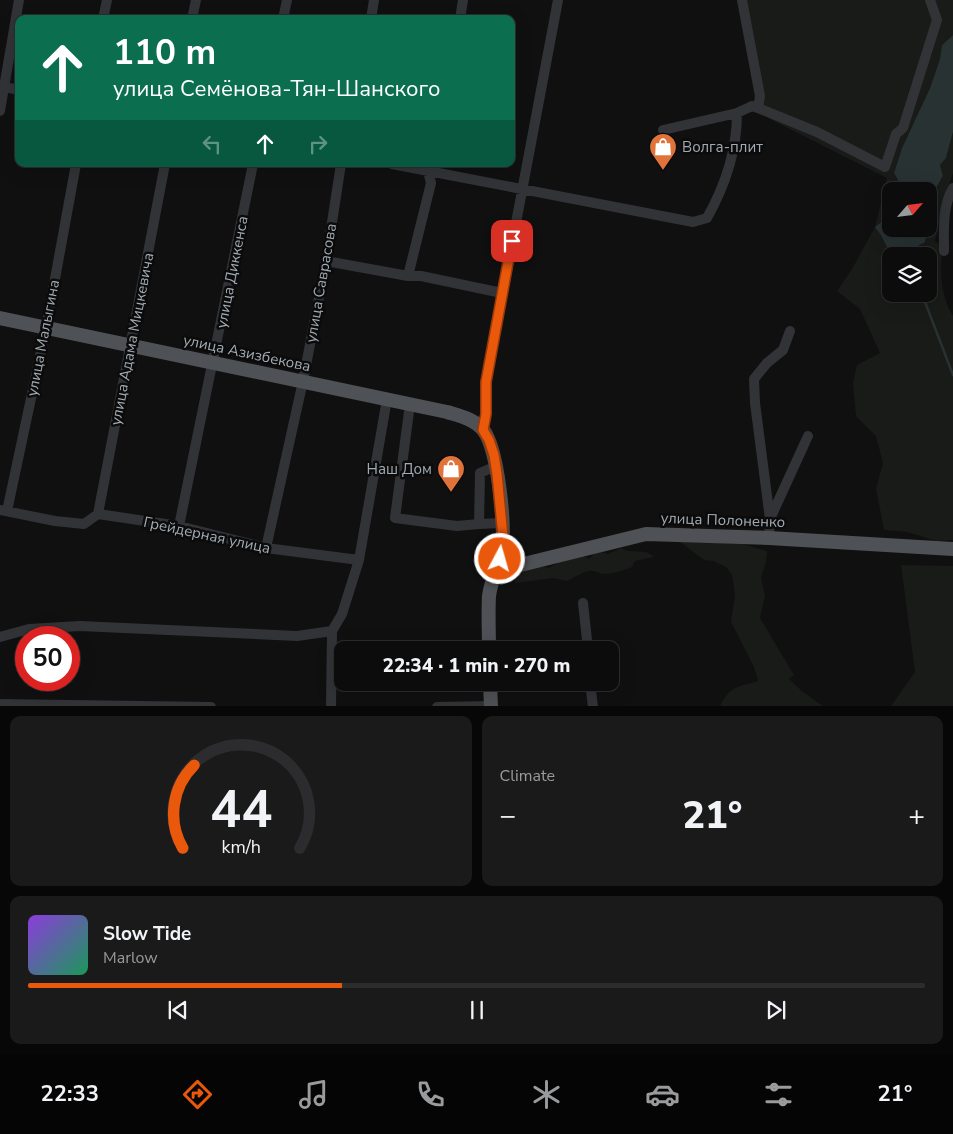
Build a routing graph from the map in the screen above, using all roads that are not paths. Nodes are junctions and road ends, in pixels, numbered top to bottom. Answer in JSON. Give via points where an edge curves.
{"nodes":[{"id":1,"x":19,"y":0,"type":"edge"},
{"id":2,"x":107,"y":0,"type":"edge"},
{"id":3,"x":196,"y":0,"type":"edge"},
{"id":4,"x":287,"y":0,"type":"edge"},
{"id":5,"x":374,"y":0,"type":"edge"},
{"id":6,"x":462,"y":0,"type":"edge"},
{"id":7,"x":558,"y":0,"type":"edge"},
{"id":8,"x":742,"y":0,"type":"edge"},
{"id":9,"x":930,"y":0,"type":"edge"},
{"id":10,"x":16,"y":15,"type":"edge"},
{"id":11,"x":104,"y":15,"type":"edge"},
{"id":12,"x":193,"y":15,"type":"edge"},
{"id":13,"x":284,"y":15,"type":"edge"},
{"id":14,"x":371,"y":15,"type":"edge"},
{"id":15,"x":460,"y":15,"type":"edge"},
{"id":16,"x":15,"y":20,"type":"edge"},
{"id":17,"x":2,"y":87,"type":"edge"},
{"id":18,"x":15,"y":89,"type":"edge"},
{"id":19,"x":758,"y":108,"type":"junction"},
{"id":20,"x":0,"y":111,"type":"edge"},
{"id":21,"x":737,"y":113,"type":"junction"},
{"id":22,"x":663,"y":130,"type":"dead end"},
{"id":23,"x":75,"y":167,"type":"edge"},
{"id":24,"x":164,"y":167,"type":"edge"},
{"id":25,"x":252,"y":167,"type":"edge"},
{"id":26,"x":341,"y":167,"type":"edge"},
{"id":27,"x":429,"y":167,"type":"edge"},
{"id":28,"x":953,"y":188,"type":"edge"},
{"id":29,"x":522,"y":189,"type":"junction"},
{"id":30,"x":944,"y":252,"type":"dead end"},
{"id":31,"x":326,"y":261,"type":"junction"},
{"id":32,"x":408,"y":276,"type":"junction"},
{"id":33,"x":502,"y":293,"type":"junction"},
{"id":34,"x":0,"y":318,"type":"edge"},
{"id":35,"x":46,"y":328,"type":"junction"},
{"id":36,"x":790,"y":332,"type":"dead end"},
{"id":37,"x":131,"y":345,"type":"junction"},
{"id":38,"x":214,"y":363,"type":"junction"},
{"id":39,"x":303,"y":381,"type":"junction"},
{"id":40,"x":387,"y":399,"type":"junction"},
{"id":41,"x":410,"y":404,"type":"junction"},
{"id":42,"x":483,"y":430,"type":"junction"},
{"id":43,"x":808,"y":436,"type":"dead end"},
{"id":44,"x":496,"y":466,"type":"junction"},
{"id":45,"x":3,"y":510,"type":"edge"},
{"id":46,"x":98,"y":514,"type":"junction"},
{"id":47,"x":770,"y":518,"type":"junction"},
{"id":48,"x":479,"y":524,"type":"junction"},
{"id":49,"x":179,"y":526,"type":"junction"},
{"id":50,"x":502,"y":530,"type":"junction"},
{"id":51,"x":769,"y":538,"type":"junction"},
{"id":52,"x":266,"y":548,"type":"junction"},
{"id":53,"x":953,"y":550,"type":"edge"},
{"id":54,"x":358,"y":560,"type":"junction"},
{"id":55,"x":524,"y":562,"type":"junction"},
{"id":56,"x":496,"y":570,"type":"junction"},
{"id":57,"x":583,"y":603,"type":"dead end"},
{"id":58,"x":332,"y":631,"type":"junction"},
{"id":59,"x":0,"y":637,"type":"edge"},
{"id":60,"x":489,"y":641,"type":"edge"},
{"id":61,"x":587,"y":641,"type":"edge"},
{"id":62,"x":490,"y":691,"type":"edge"},
{"id":63,"x":592,"y":691,"type":"edge"},
{"id":64,"x":0,"y":704,"type":"edge"},
{"id":65,"x":211,"y":706,"type":"edge"},
{"id":66,"x":330,"y":706,"type":"edge"},
{"id":67,"x":437,"y":706,"type":"edge"},
{"id":68,"x":491,"y":706,"type":"edge"},
{"id":69,"x":594,"y":706,"type":"edge"}],
"edges":[{"from":1,"to":10,"type":"street"},
{"from":2,"to":11,"type":"street"},
{"from":3,"to":12,"type":"street"},
{"from":4,"to":13,"type":"street"},
{"from":5,"to":14,"type":"street"},
{"from":6,"to":15,"type":"street"},
{"from":7,"to":29,"type":"street"},
{"from":8,"to":19,"type":"street","via":[[760,96]]},
{"from":9,"to":19,"type":"street","via":[[937,20],[903,128],[896,134],[884,167],[817,132]]},
{"from":16,"to":17,"type":"street"},
{"from":17,"to":18,"type":"street"},
{"from":17,"to":20,"type":"street"},
{"from":19,"to":21,"type":"street","via":[[752,106]]},
{"from":21,"to":22,"type":"street"},
{"from":21,"to":29,"type":"street","via":[[732,161],[707,218],[693,222]]},
{"from":23,"to":35,"type":"street","name":"улица Малыгина"},
{"from":24,"to":37,"type":"street","name":"улица Адама Мицкевича"},
{"from":25,"to":38,"type":"street","name":"улица Диккенса"},
{"from":26,"to":31,"type":"street","name":"улица Саврасова"},
{"from":27,"to":29,"type":"street"},
{"from":27,"to":32,"type":"street","via":[[431,184]]},
{"from":28,"to":30,"type":"street","via":[[944,222]]},
{"from":29,"to":33,"type":"street"},
{"from":31,"to":32,"type":"street"},
{"from":31,"to":39,"type":"street","name":"улица Саврасова"},
{"from":32,"to":33,"type":"street"},
{"from":33,"to":42,"type":"street","via":[[486,382]]},
{"from":34,"to":35,"type":"main road","name":"улица Азизбекова"},
{"from":35,"to":37,"type":"main road","name":"улица Азизбекова"},
{"from":35,"to":45,"type":"street","name":"улица Малыгина"},
{"from":36,"to":47,"type":"street","via":[[782,350],[754,380]]},
{"from":37,"to":38,"type":"main road","name":"улица Азизбекова"},
{"from":37,"to":46,"type":"street","name":"улица Адама Мицкевича"},
{"from":38,"to":39,"type":"main road","name":"улица Азизбекова"},
{"from":38,"to":49,"type":"street","name":"улица Диккенса"},
{"from":39,"to":40,"type":"main road","name":"улица Азизбекова"},
{"from":39,"to":52,"type":"street","name":"улица Саврасова"},
{"from":40,"to":41,"type":"main road","name":"улица Азизбекова"},
{"from":40,"to":54,"type":"street"},
{"from":41,"to":42,"type":"main road","name":"улица Азизбекова","via":[[465,417]]},
{"from":41,"to":48,"type":"street","via":[[395,518],[458,526]]},
{"from":42,"to":44,"type":"main road"},
{"from":43,"to":47,"type":"street"},
{"from":44,"to":48,"type":"street","via":[[480,473]]},
{"from":44,"to":50,"type":"main road"},
{"from":45,"to":46,"type":"street","via":[[84,524]]},
{"from":46,"to":49,"type":"street","name":"Грейдерная улица"},
{"from":47,"to":51,"type":"street"},
{"from":48,"to":50,"type":"street"},
{"from":49,"to":52,"type":"street","name":"Грейдерная улица"},
{"from":50,"to":55,"type":"main road","via":[[512,553]]},
{"from":50,"to":56,"type":"main road"},
{"from":51,"to":53,"type":"main road","name":"улица Полоненко"},
{"from":51,"to":55,"type":"main road","name":"улица Полоненко","via":[[646,534]]},
{"from":52,"to":54,"type":"street","name":"Грейдерная улица"},
{"from":54,"to":58,"type":"street","via":[[342,614]]},
{"from":55,"to":56,"type":"main road","name":"улица Полоненко"},
{"from":56,"to":60,"type":"main road","via":[[490,596]]},
{"from":57,"to":61,"type":"street"},
{"from":58,"to":59,"type":"street","via":[[297,636],[80,626],[29,629]]},
{"from":58,"to":66,"type":"street"},
{"from":62,"to":68,"type":"main road"},
{"from":63,"to":69,"type":"street"},
{"from":64,"to":65,"type":"street"},
{"from":67,"to":68,"type":"street"}]}
